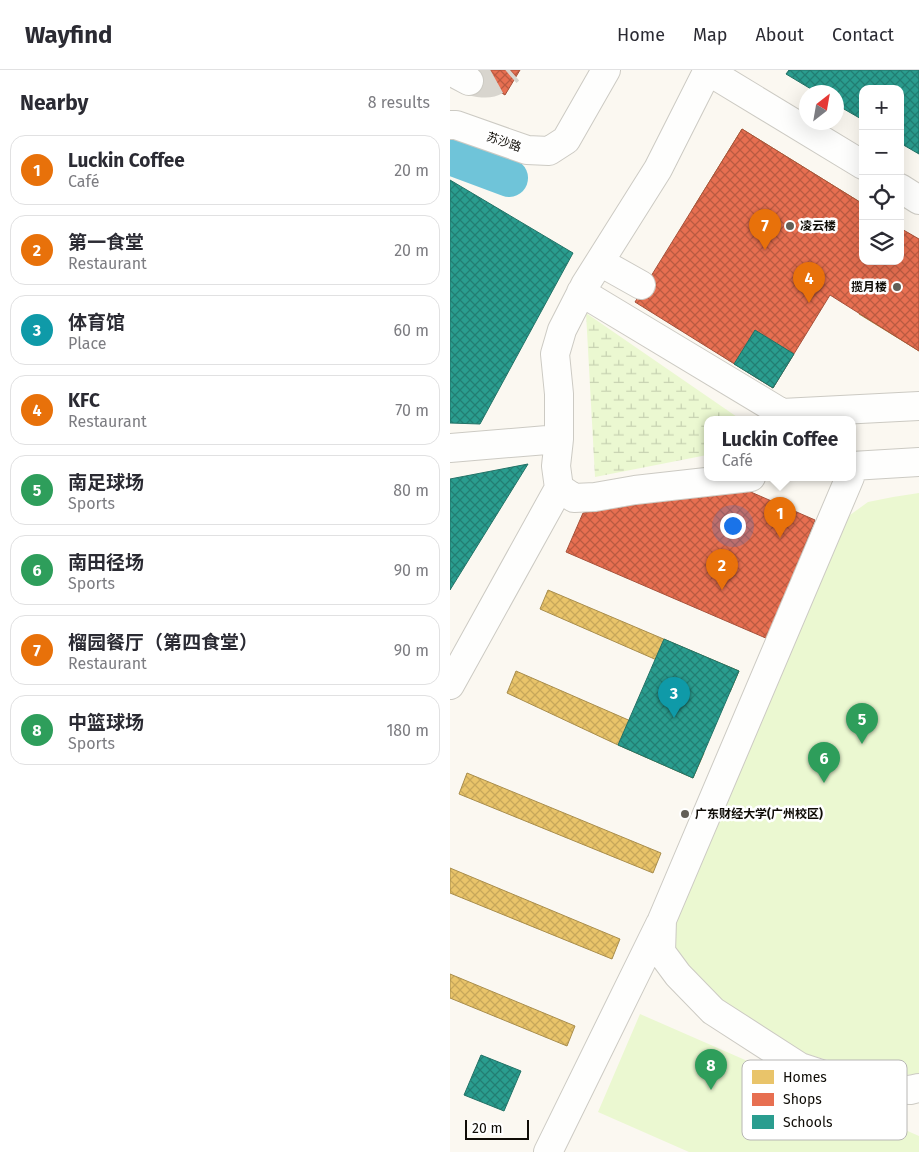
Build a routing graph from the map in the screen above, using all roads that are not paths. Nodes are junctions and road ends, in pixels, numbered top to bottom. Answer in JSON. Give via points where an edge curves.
{"nodes":[{"id":1,"x":606,"y":70,"type":"edge"},
{"id":2,"x":708,"y":70,"type":"edge"},
{"id":3,"x":450,"y":125,"type":"edge"},
{"id":4,"x":859,"y":163,"type":"edge"},
{"id":5,"x":904,"y":191,"type":"edge"},
{"id":6,"x":919,"y":200,"type":"edge"},
{"id":7,"x":600,"y":262,"type":"junction"},
{"id":8,"x":641,"y":285,"type":"dead end"},
{"id":9,"x":581,"y":292,"type":"junction"},
{"id":10,"x":919,"y":406,"type":"edge"},
{"id":11,"x":559,"y":439,"type":"junction"},
{"id":12,"x":450,"y":448,"type":"edge"},
{"id":13,"x":919,"y":462,"type":"edge"},
{"id":14,"x":856,"y":470,"type":"edge"},
{"id":15,"x":715,"y":481,"type":"edge"},
{"id":16,"x":848,"y":481,"type":"edge"},
{"id":17,"x":558,"y":488,"type":"junction"},
{"id":18,"x":450,"y":685,"type":"edge"},
{"id":19,"x":662,"y":920,"type":"junction"},
{"id":20,"x":789,"y":1060,"type":"edge"},
{"id":21,"x":548,"y":1152,"type":"edge"}],
"edges":[{"from":1,"to":3,"type":"street","name":"苏沙路","via":[[566,140],[549,151],[526,150]]},
{"from":2,"to":4,"type":"street"},
{"from":2,"to":7,"type":"street","via":[[658,169]]},
{"from":5,"to":6,"type":"street"},
{"from":7,"to":8,"type":"street"},
{"from":7,"to":9,"type":"street"},
{"from":9,"to":10,"type":"street","via":[[782,413]]},
{"from":9,"to":11,"type":"street","via":[[562,330],[555,354]]},
{"from":11,"to":12,"type":"street"},
{"from":11,"to":17,"type":"street"},
{"from":13,"to":14,"type":"street"},
{"from":15,"to":17,"type":"street","via":[[574,498]]},
{"from":16,"to":19,"type":"street"},
{"from":17,"to":18,"type":"street"},
{"from":19,"to":20,"type":"street","via":[[661,952],[678,975],[713,1011]]},
{"from":19,"to":21,"type":"street"}]}
